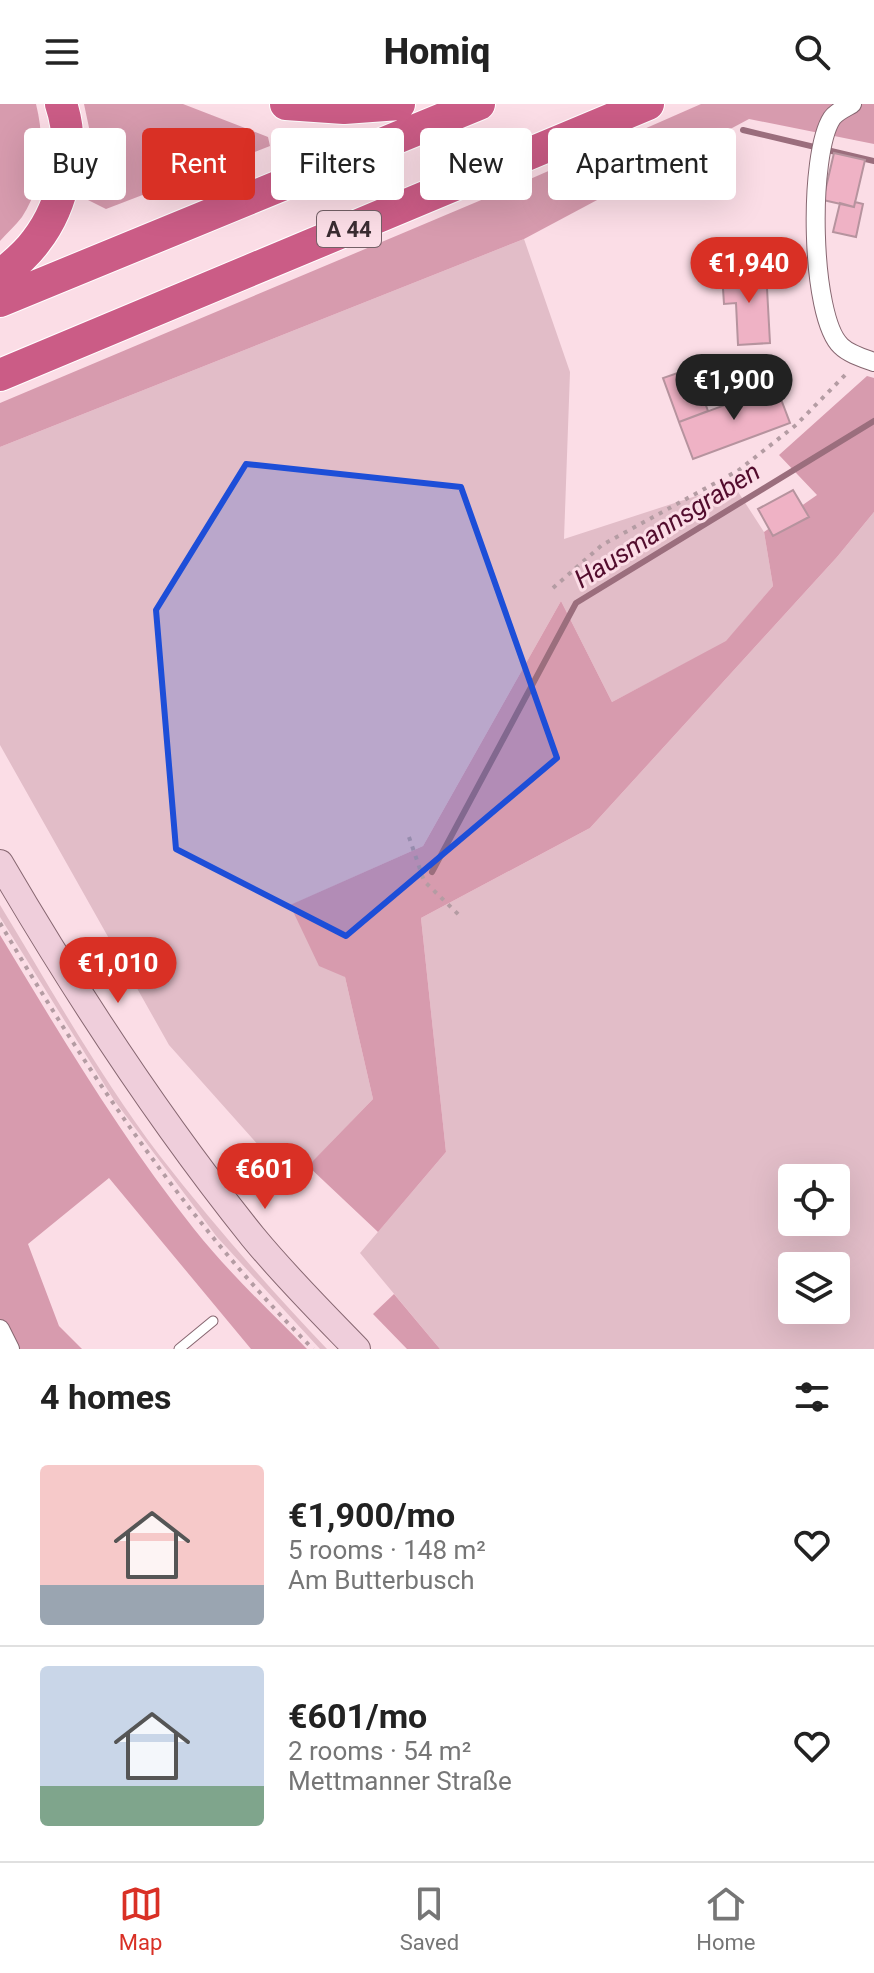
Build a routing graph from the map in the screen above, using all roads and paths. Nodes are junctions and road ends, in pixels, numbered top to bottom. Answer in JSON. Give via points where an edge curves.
{"nodes":[{"id":1,"x":61,"y":104,"type":"edge"},
{"id":2,"x":286,"y":104,"type":"edge"},
{"id":3,"x":399,"y":104,"type":"edge"},
{"id":4,"x":479,"y":104,"type":"edge"},
{"id":5,"x":648,"y":104,"type":"edge"},
{"id":6,"x":852,"y":104,"type":"edge"},
{"id":7,"x":0,"y":276,"type":"edge"},
{"id":8,"x":0,"y":301,"type":"edge"},
{"id":9,"x":868,"y":360,"type":"edge"},
{"id":10,"x":0,"y":375,"type":"edge"},
{"id":11,"x":553,"y":588,"type":"dead end"},
{"id":12,"x":409,"y":837,"type":"dead end"},
{"id":13,"x":0,"y":863,"type":"edge"},
{"id":14,"x":459,"y":915,"type":"dead end"},
{"id":15,"x":0,"y":923,"type":"edge"},
{"id":16,"x":213,"y":1321,"type":"dead end"},
{"id":17,"x":0,"y":1329,"type":"edge"},
{"id":18,"x":10,"y":1349,"type":"edge"},
{"id":19,"x":179,"y":1349,"type":"edge"},
{"id":20,"x":313,"y":1349,"type":"edge"},
{"id":21,"x":357,"y":1349,"type":"edge"}],
"edges":[{"from":1,"to":7,"type":"highway","via":[[67,150],[59,199],[36,241]]},
{"from":2,"to":3,"type":"highway"},
{"from":4,"to":8,"type":"highway"},
{"from":5,"to":10,"type":"highway","number":"A 44"},
{"from":6,"to":9,"type":"street","via":[[832,118],[814,207],[829,327],[841,346]]},
{"from":9,"to":11,"type":"path","via":[[739,470],[602,545]]},
{"from":12,"to":14,"type":"path","via":[[424,881]]},
{"from":13,"to":21,"type":"main road","via":[[148,1096],[255,1239]]},
{"from":15,"to":20,"type":"path","via":[[60,1025],[138,1138],[202,1225]]},
{"from":16,"to":19,"type":"lane"},
{"from":17,"to":18,"type":"street"}]}
